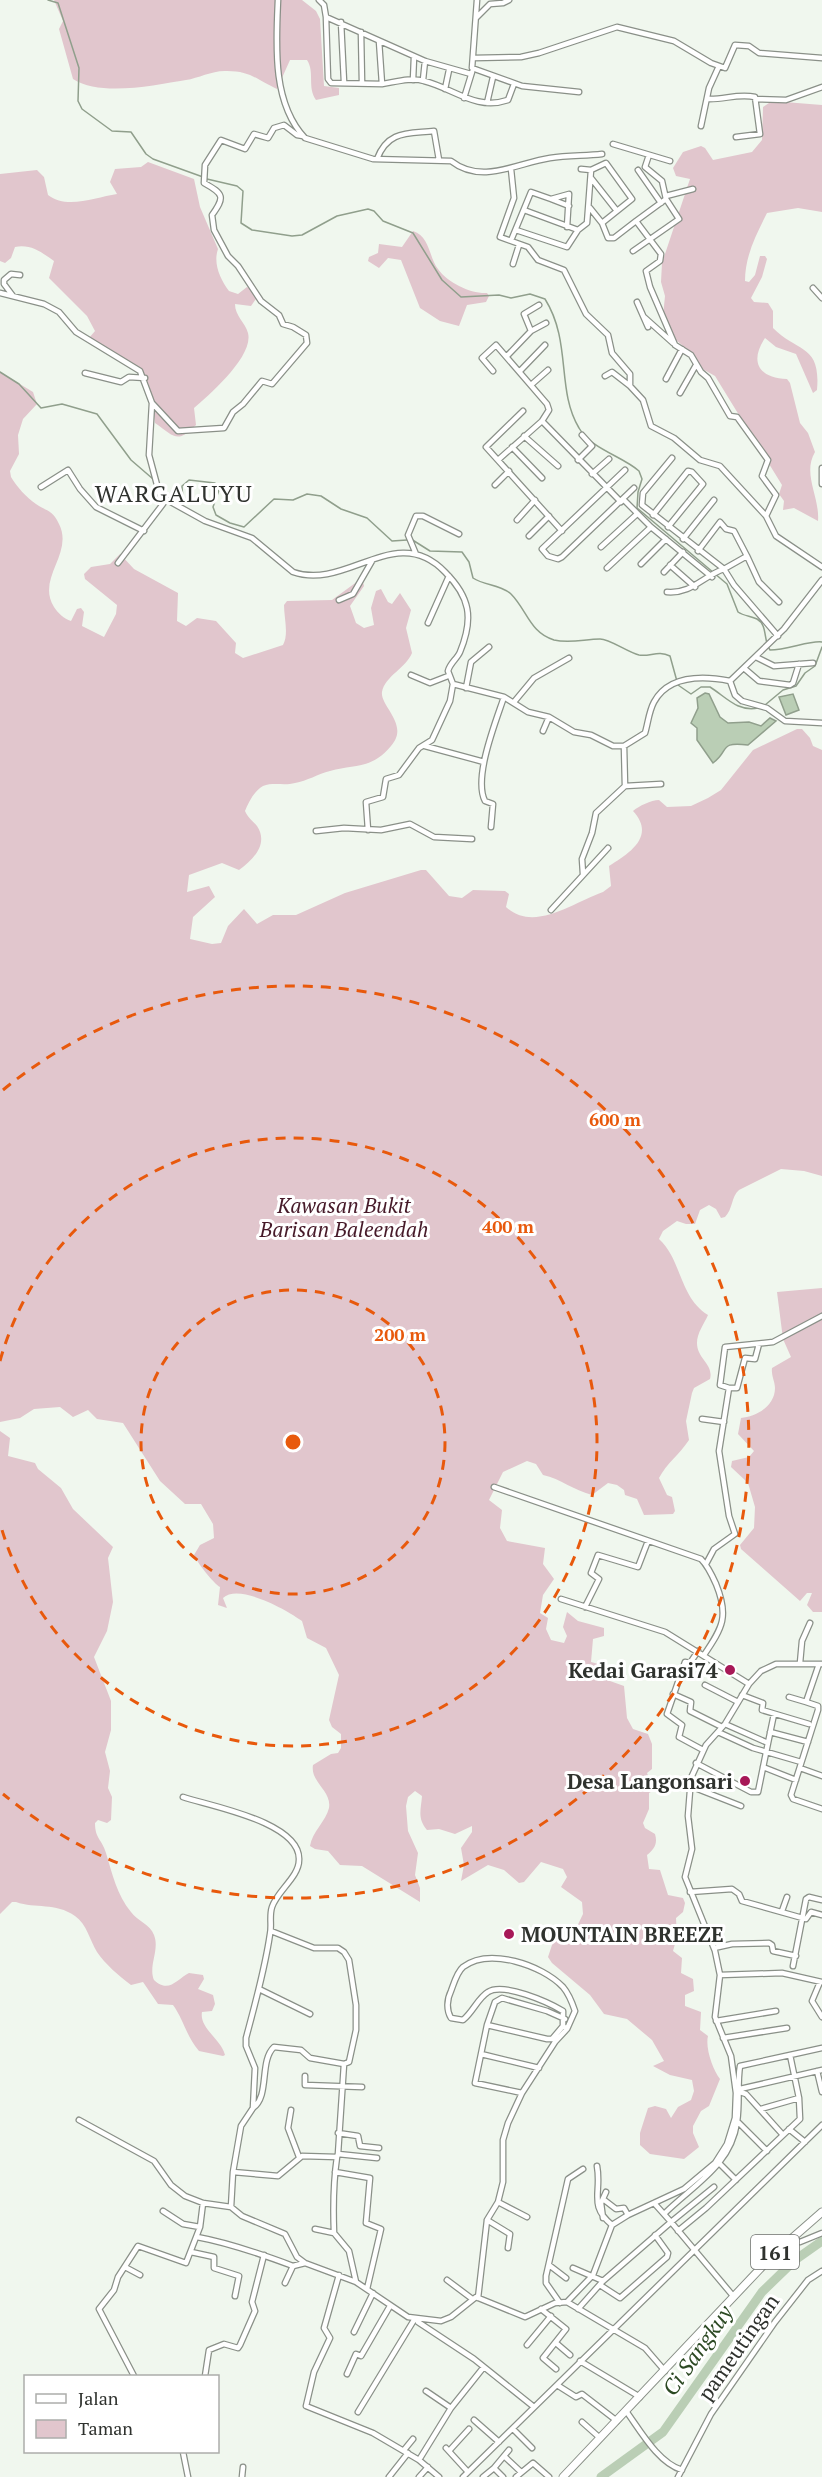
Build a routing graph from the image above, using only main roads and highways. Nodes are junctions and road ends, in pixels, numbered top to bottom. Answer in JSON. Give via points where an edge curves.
{"nodes":[{"id":1,"x":822,"y":2212,"type":"edge"},
{"id":2,"x":563,"y":2477,"type":"edge"}],
"edges":[{"from":1,"to":2,"type":"main road","number":"161","via":[[788,2240]]}]}
